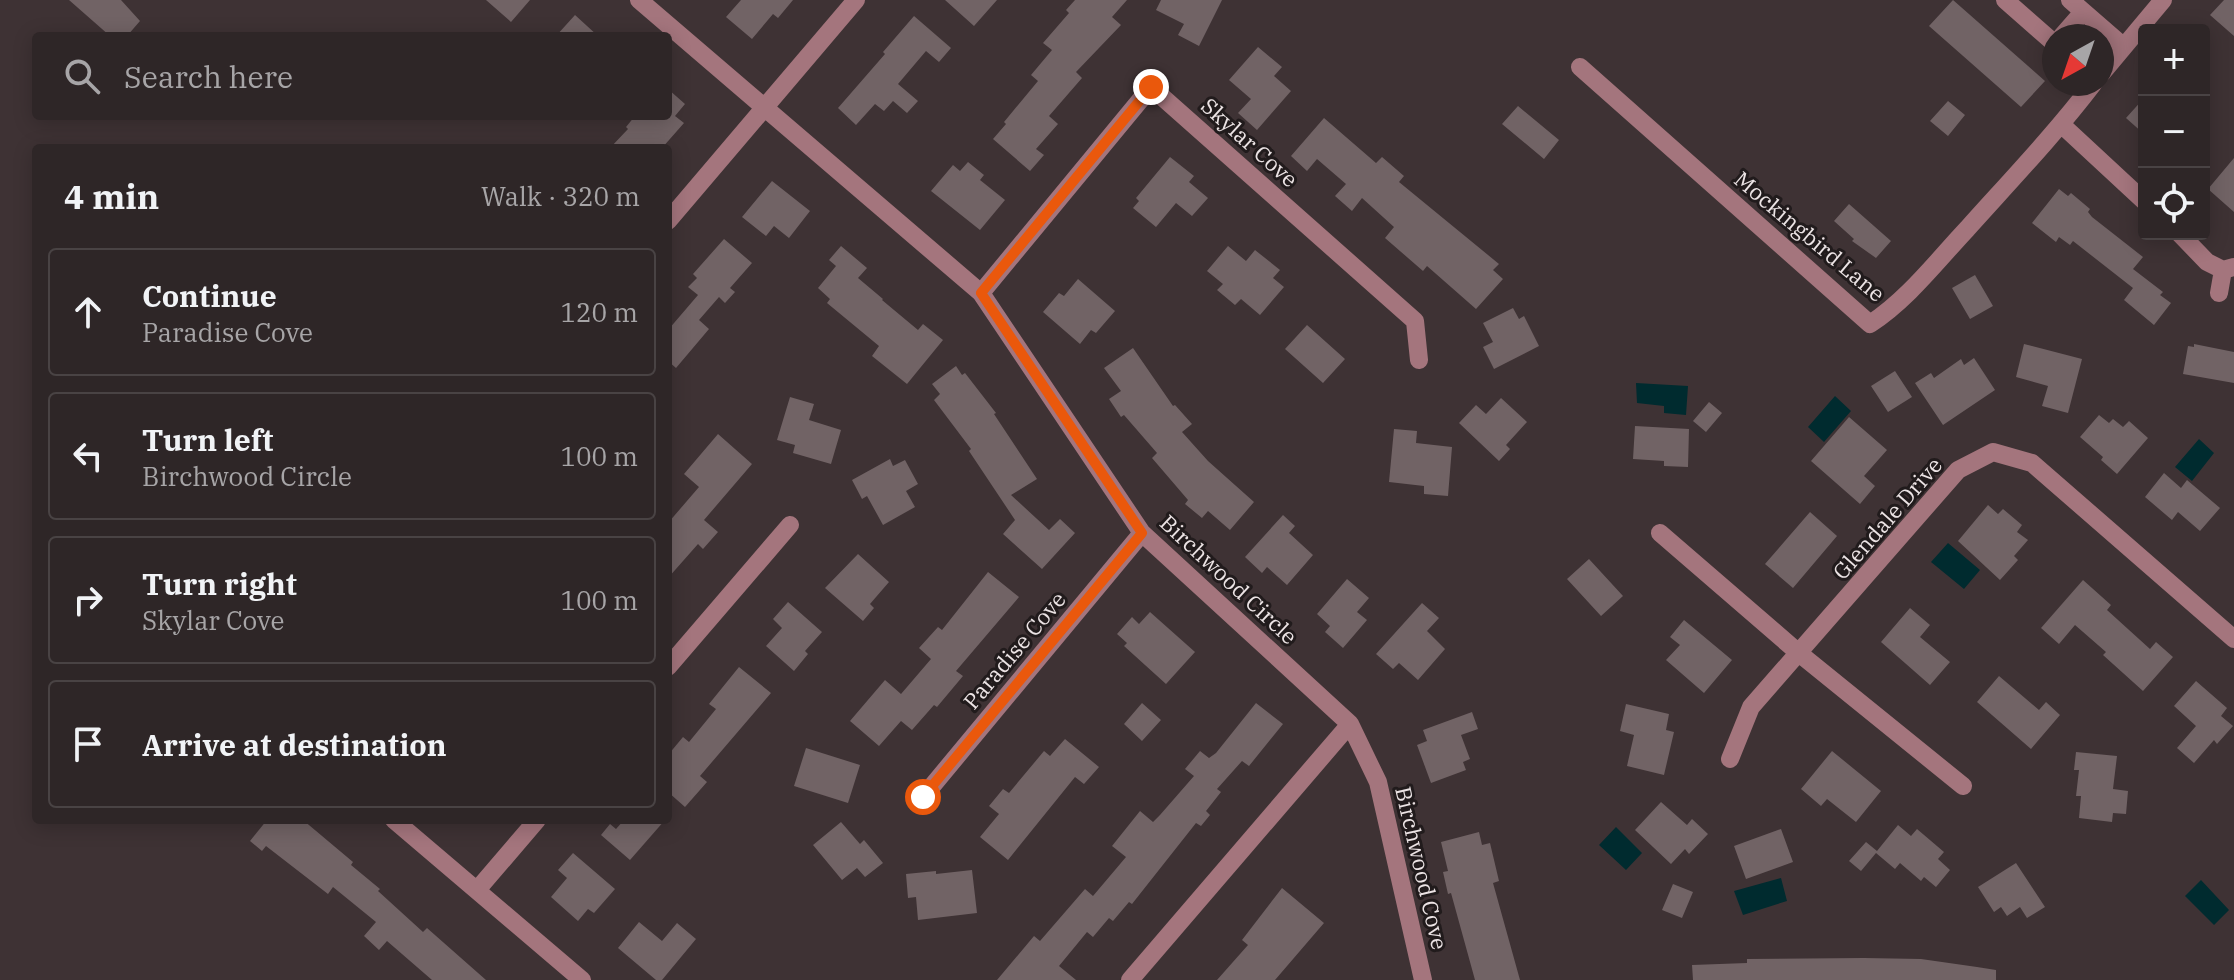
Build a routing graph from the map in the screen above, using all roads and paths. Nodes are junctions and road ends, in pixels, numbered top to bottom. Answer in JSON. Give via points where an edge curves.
{"nodes":[{"id":1,"x":639,"y":0,"type":"edge"},
{"id":2,"x":856,"y":0,"type":"edge"},
{"id":3,"x":2005,"y":0,"type":"edge"},
{"id":4,"x":2163,"y":0,"type":"edge"},
{"id":5,"x":2077,"y":6,"type":"edge"},
{"id":6,"x":2068,"y":24,"type":"edge"},
{"id":7,"x":2042,"y":32,"type":"edge"},
{"id":8,"x":2123,"y":46,"type":"junction"},
{"id":9,"x":2114,"y":58,"type":"edge"},
{"id":10,"x":1580,"y":67,"type":"dead end"},
{"id":11,"x":2084,"y":96,"type":"edge"},
{"id":12,"x":765,"y":108,"type":"junction"},
{"id":13,"x":2062,"y":125,"type":"junction"},
{"id":14,"x":2138,"y":195,"type":"edge"},
{"id":15,"x":672,"y":216,"type":"edge"},
{"id":16,"x":2186,"y":240,"type":"edge"},
{"id":17,"x":2228,"y":269,"type":"edge"},
{"id":18,"x":981,"y":293,"type":"junction"},
{"id":19,"x":2219,"y":293,"type":"dead end"},
{"id":20,"x":1419,"y":360,"type":"dead end"},
{"id":21,"x":790,"y":525,"type":"dead end"},
{"id":22,"x":1142,"y":533,"type":"junction"},
{"id":23,"x":1660,"y":533,"type":"dead end"},
{"id":24,"x":2234,"y":639,"type":"edge"},
{"id":25,"x":1800,"y":654,"type":"junction"},
{"id":26,"x":672,"y":662,"type":"edge"},
{"id":27,"x":1350,"y":724,"type":"junction"},
{"id":28,"x":1730,"y":759,"type":"dead end"},
{"id":29,"x":1963,"y":786,"type":"dead end"},
{"id":30,"x":923,"y":797,"type":"dead end"},
{"id":31,"x":399,"y":824,"type":"edge"},
{"id":32,"x":534,"y":824,"type":"edge"},
{"id":33,"x":477,"y":890,"type":"junction"},
{"id":34,"x":582,"y":980,"type":"edge"},
{"id":35,"x":1130,"y":980,"type":"edge"},
{"id":36,"x":1423,"y":980,"type":"edge"}],
"edges":[{"from":1,"to":12,"type":"street"},
{"from":2,"to":12,"type":"street"},
{"from":3,"to":7,"type":"street"},
{"from":4,"to":8,"type":"street"},
{"from":5,"to":6,"type":"street"},
{"from":5,"to":8,"type":"street"},
{"from":8,"to":9,"type":"street"},
{"from":10,"to":13,"type":"street","name":"Mockingbird Lane","via":[[1870,324],[1892,309]]},
{"from":11,"to":13,"type":"street","name":"Mockingbird Lane"},
{"from":12,"to":15,"type":"street"},
{"from":12,"to":18,"type":"street","name":"Birchwood Circle"},
{"from":13,"to":14,"type":"street"},
{"from":16,"to":17,"type":"street","via":[[2207,262]]},
{"from":17,"to":19,"type":"street"},
{"from":18,"to":20,"type":"street","name":"Skylar Cove","via":[[1151,87],[1415,321]]},
{"from":18,"to":22,"type":"street","name":"Birchwood Circle"},
{"from":21,"to":26,"type":"street"},
{"from":22,"to":27,"type":"street","name":"Birchwood Circle"},
{"from":22,"to":30,"type":"street","name":"Paradise Cove"},
{"from":23,"to":25,"type":"street"},
{"from":24,"to":25,"type":"street","name":"Glendale Drive","via":[[2032,463],[1993,452],[1958,470]]},
{"from":25,"to":28,"type":"street","name":"Glendale Drive","via":[[1751,707]]},
{"from":25,"to":29,"type":"street"},
{"from":27,"to":35,"type":"street"},
{"from":27,"to":36,"type":"street","name":"Birchwood Cove","via":[[1378,782]]},
{"from":31,"to":33,"type":"street"},
{"from":32,"to":33,"type":"street"},
{"from":33,"to":34,"type":"street"}]}
